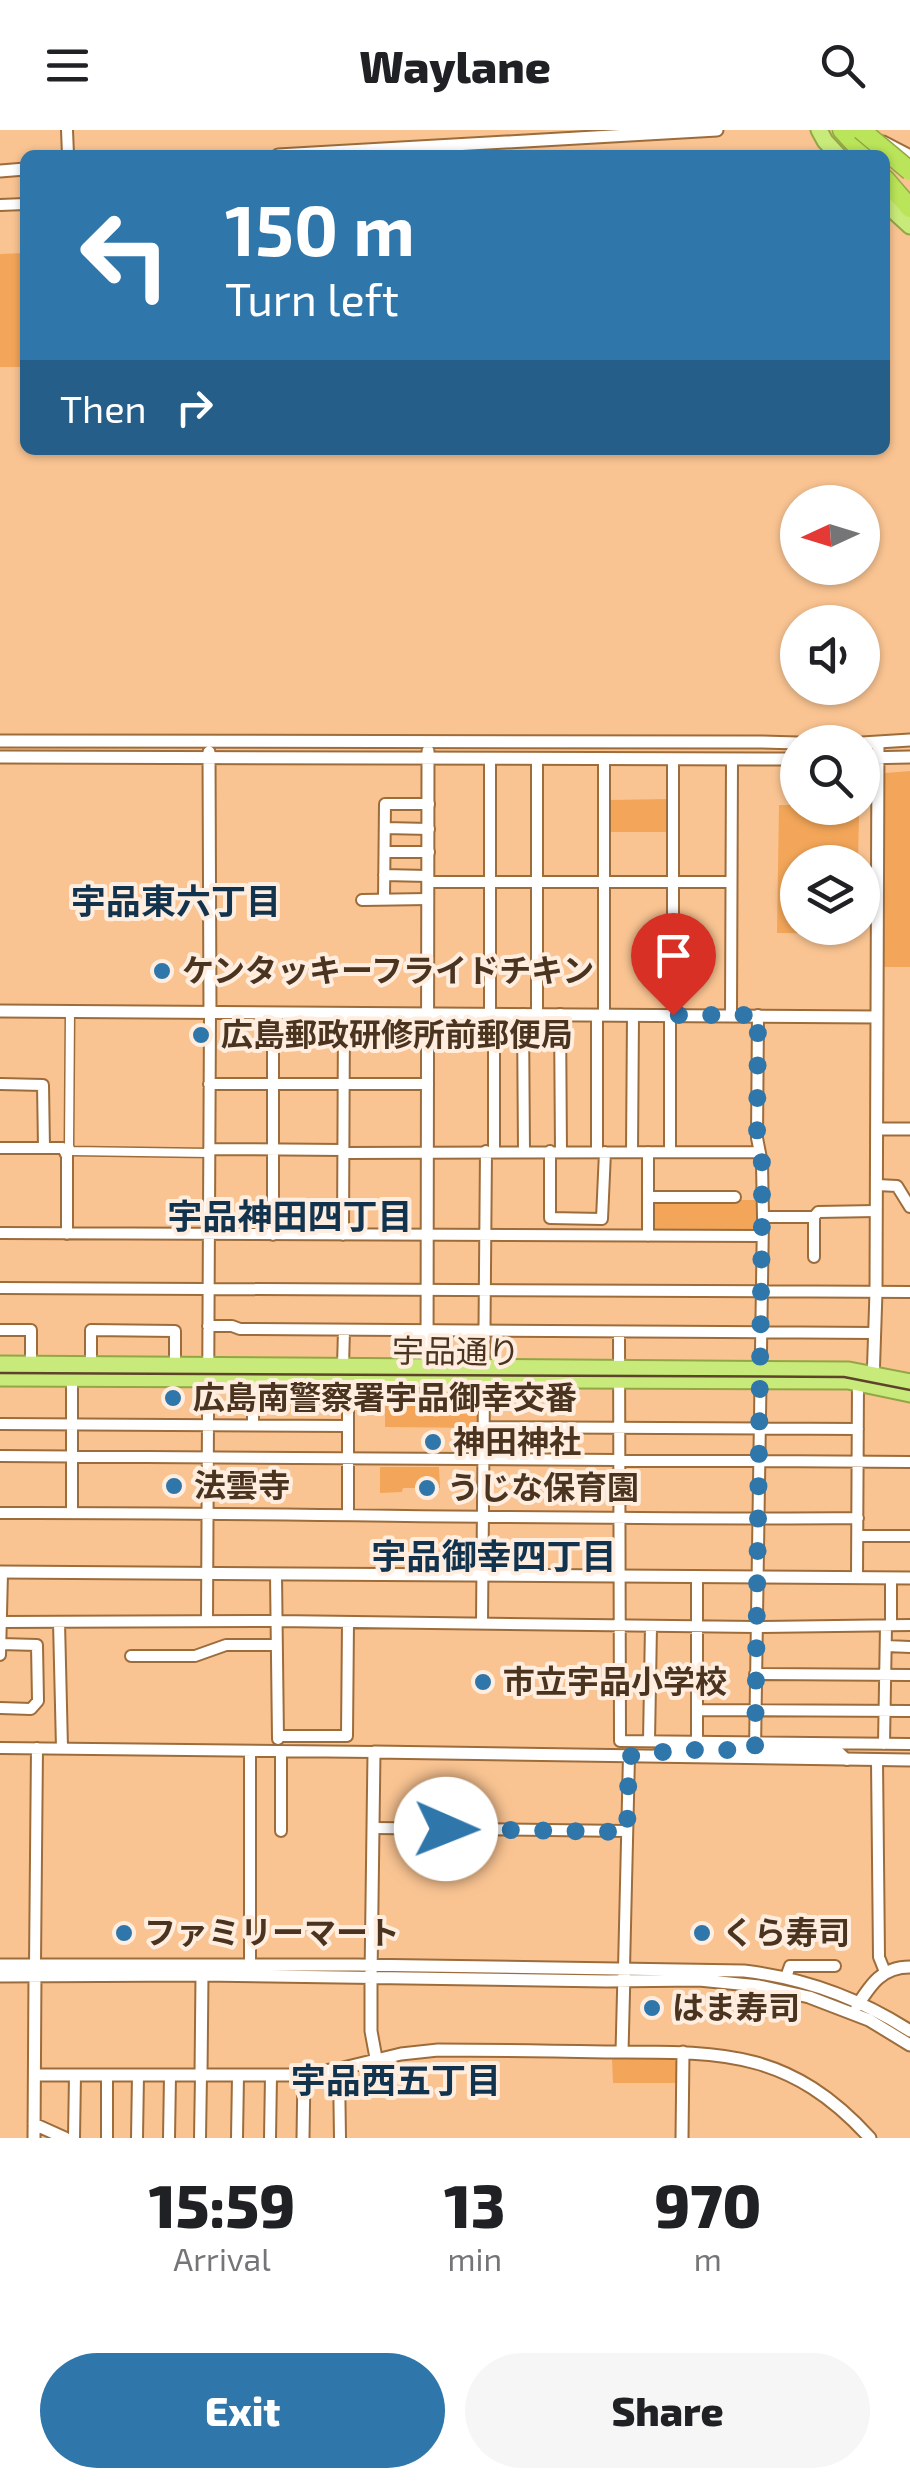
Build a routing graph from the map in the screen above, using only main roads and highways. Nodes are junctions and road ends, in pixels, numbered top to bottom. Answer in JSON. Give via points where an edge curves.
{"nodes":[{"id":1,"x":861,"y":130,"type":"edge"},
{"id":2,"x":880,"y":150,"type":"edge"},
{"id":3,"x":885,"y":150,"type":"edge"},
{"id":4,"x":890,"y":154,"type":"edge"},
{"id":5,"x":890,"y":160,"type":"edge"},
{"id":6,"x":910,"y":171,"type":"edge"},
{"id":7,"x":890,"y":181,"type":"edge"},
{"id":8,"x":910,"y":182,"type":"edge"},
{"id":9,"x":890,"y":183,"type":"edge"},
{"id":10,"x":910,"y":198,"type":"edge"},
{"id":11,"x":890,"y":208,"type":"edge"},
{"id":12,"x":910,"y":208,"type":"edge"},
{"id":13,"x":910,"y":226,"type":"edge"},
{"id":14,"x":0,"y":1364,"type":"edge"},
{"id":15,"x":209,"y":1372,"type":"junction"},
{"id":16,"x":346,"y":1372,"type":"junction"},
{"id":17,"x":0,"y":1378,"type":"edge"},
{"id":18,"x":868,"y":1380,"type":"junction"},
{"id":19,"x":910,"y":1382,"type":"edge"},
{"id":20,"x":910,"y":1394,"type":"edge"}],
"edges":[{"from":1,"to":2,"type":"highway","bridge":true},
{"from":1,"to":3,"type":"highway","bridge":true},
{"from":4,"to":6,"type":"highway","bridge":true},
{"from":5,"to":8,"type":"highway","bridge":true},
{"from":7,"to":10,"type":"highway"},
{"from":9,"to":12,"type":"highway"},
{"from":11,"to":13,"type":"highway"},
{"from":14,"to":15,"type":"highway","name":"宇品通り"},
{"from":15,"to":16,"type":"highway","name":"宇品通り"},
{"from":15,"to":16,"type":"highway","name":"宇品通り","via":[[253,1378]]},
{"from":15,"to":17,"type":"highway","name":"宇品通り"},
{"from":16,"to":18,"type":"highway","name":"宇品通り"},
{"from":18,"to":19,"type":"highway","name":"宇品通り"},
{"from":18,"to":20,"type":"highway","name":"宇品通り"}]}
